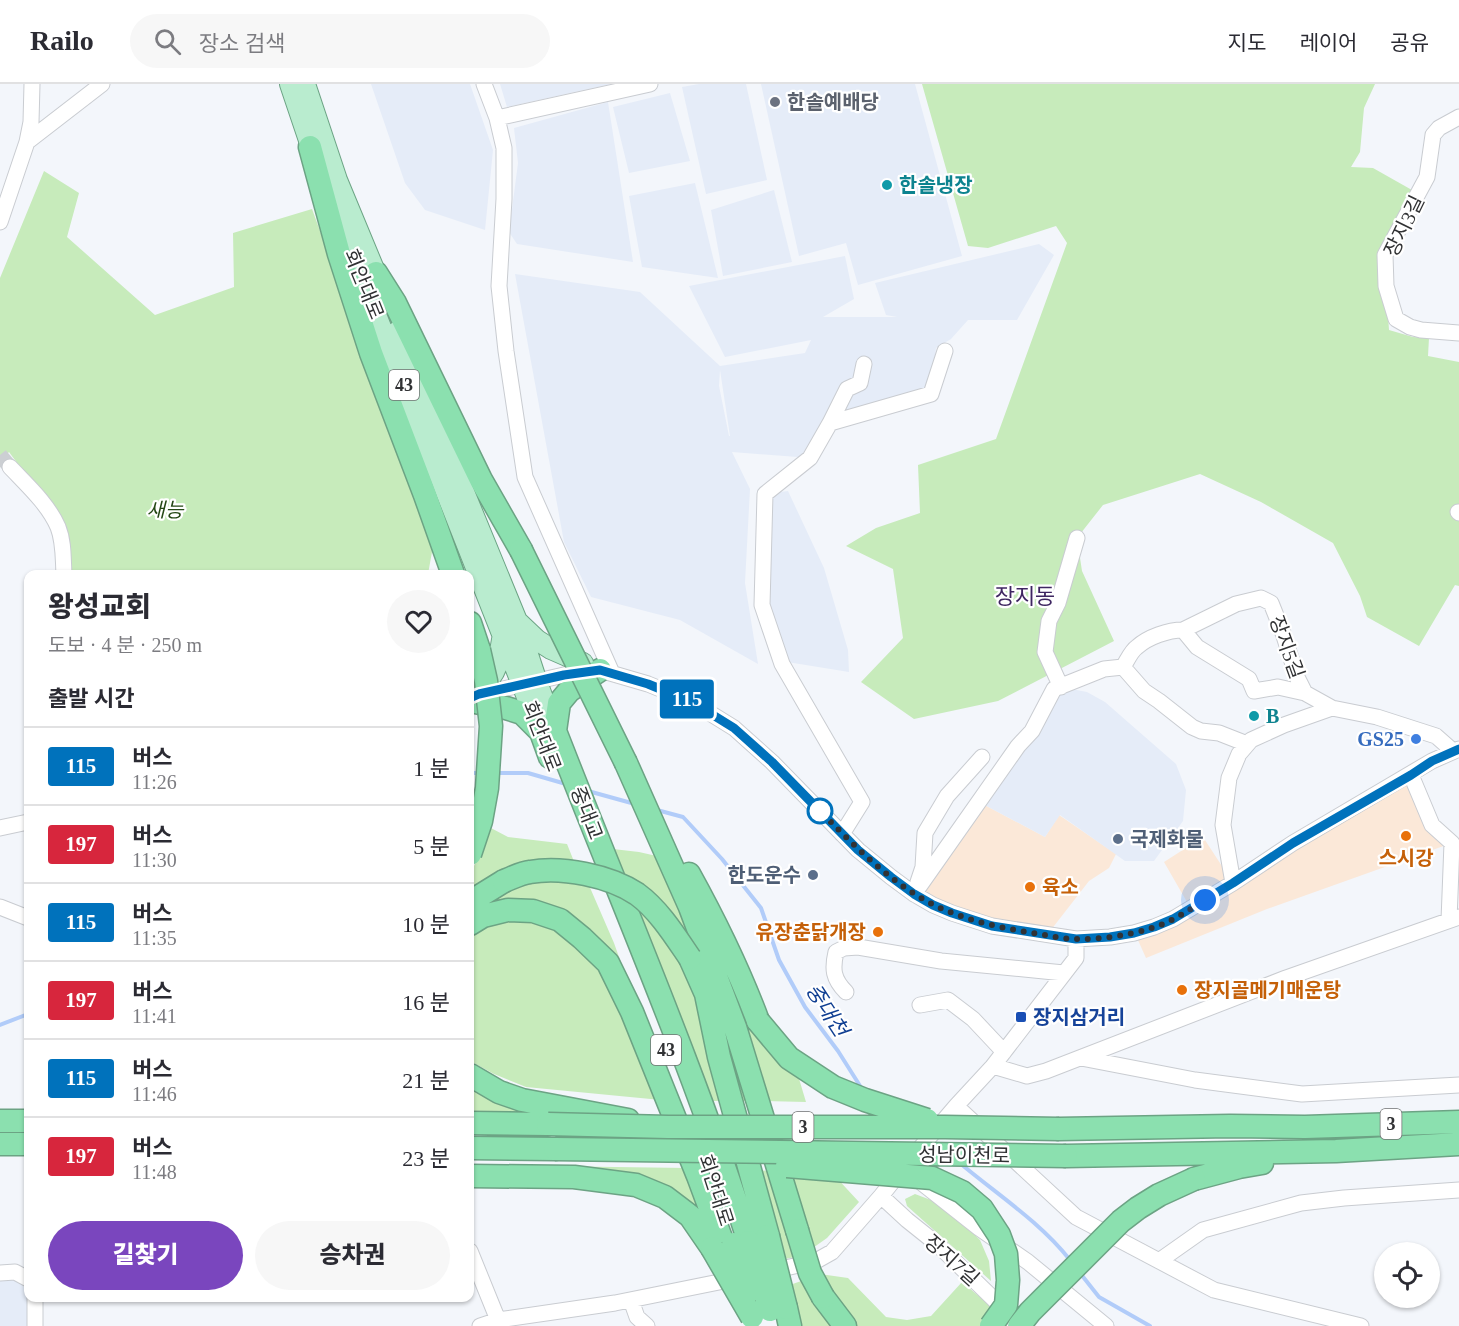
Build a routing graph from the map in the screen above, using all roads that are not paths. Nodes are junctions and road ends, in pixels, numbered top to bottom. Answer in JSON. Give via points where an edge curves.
{"nodes":[{"id":1,"x":32,"y":84,"type":"edge"},
{"id":2,"x":102,"y":84,"type":"edge"},
{"id":3,"x":290,"y":84,"type":"edge"},
{"id":4,"x":305,"y":84,"type":"edge"},
{"id":5,"x":484,"y":84,"type":"edge"},
{"id":6,"x":650,"y":84,"type":"edge"},
{"id":7,"x":497,"y":118,"type":"junction"},
{"id":8,"x":1456,"y":122,"type":"edge"},
{"id":9,"x":27,"y":142,"type":"junction"},
{"id":10,"x":310,"y":147,"type":"junction"},
{"id":11,"x":0,"y":222,"type":"edge"},
{"id":12,"x":376,"y":273,"type":"junction"},
{"id":13,"x":1459,"y":333,"type":"edge"},
{"id":14,"x":945,"y":351,"type":"dead end"},
{"id":15,"x":864,"y":363,"type":"dead end"},
{"id":16,"x":830,"y":423,"type":"junction"},
{"id":17,"x":10,"y":467,"type":"tunnel mouth"},
{"id":18,"x":1077,"y":538,"type":"dead end"},
{"id":19,"x":64,"y":570,"type":"edge"},
{"id":20,"x":452,"y":570,"type":"edge"},
{"id":21,"x":510,"y":628,"type":"junction"},
{"id":22,"x":1183,"y":630,"type":"junction"},
{"id":23,"x":474,"y":635,"type":"edge"},
{"id":24,"x":1123,"y":667,"type":"junction"},
{"id":25,"x":606,"y":671,"type":"junction"},
{"id":26,"x":529,"y":683,"type":"junction"},
{"id":27,"x":1061,"y":687,"type":"junction"},
{"id":28,"x":1305,"y":693,"type":"junction"},
{"id":29,"x":474,"y":697,"type":"edge"},
{"id":30,"x":474,"y":698,"type":"edge"},
{"id":31,"x":474,"y":698,"type":"edge"},
{"id":32,"x":1332,"y":708,"type":"junction"},
{"id":33,"x":548,"y":731,"type":"junction"},
{"id":34,"x":1247,"y":744,"type":"junction"},
{"id":35,"x":1456,"y":750,"type":"edge"},
{"id":36,"x":982,"y":757,"type":"dead end"},
{"id":37,"x":1411,"y":775,"type":"junction"},
{"id":38,"x":24,"y":823,"type":"edge"},
{"id":39,"x":0,"y":828,"type":"edge"},
{"id":40,"x":842,"y":834,"type":"junction"},
{"id":41,"x":474,"y":842,"type":"edge"},
{"id":42,"x":597,"y":860,"type":"joint"},
{"id":43,"x":1233,"y":883,"type":"junction"},
{"id":44,"x":914,"y":894,"type":"junction"},
{"id":45,"x":474,"y":900,"type":"edge"},
{"id":46,"x":697,"y":904,"type":"junction"},
{"id":47,"x":0,"y":906,"type":"edge"},
{"id":48,"x":24,"y":916,"type":"edge"},
{"id":49,"x":1454,"y":919,"type":"edge"},
{"id":50,"x":474,"y":922,"type":"edge"},
{"id":51,"x":1076,"y":939,"type":"junction"},
{"id":52,"x":1064,"y":974,"type":"junction"},
{"id":53,"x":846,"y":992,"type":"dead end"},
{"id":54,"x":920,"y":1005,"type":"dead end"},
{"id":55,"x":1004,"y":1052,"type":"junction"},
{"id":56,"x":1080,"y":1058,"type":"junction"},
{"id":57,"x":993,"y":1066,"type":"junction"},
{"id":58,"x":474,"y":1077,"type":"edge"},
{"id":59,"x":1459,"y":1085,"type":"edge"},
{"id":60,"x":956,"y":1106,"type":"junction"},
{"id":61,"x":548,"y":1114,"type":"junction"},
{"id":62,"x":0,"y":1121,"type":"edge"},
{"id":63,"x":24,"y":1121,"type":"edge"},
{"id":64,"x":1459,"y":1122,"type":"edge"},
{"id":65,"x":474,"y":1123,"type":"edge"},
{"id":66,"x":945,"y":1126,"type":"junction"},
{"id":67,"x":0,"y":1144,"type":"edge"},
{"id":68,"x":24,"y":1144,"type":"edge"},
{"id":69,"x":1459,"y":1144,"type":"edge"},
{"id":70,"x":474,"y":1148,"type":"edge"},
{"id":71,"x":624,"y":1151,"type":"junction"},
{"id":72,"x":1336,"y":1151,"type":"junction"},
{"id":73,"x":906,"y":1164,"type":"junction"},
{"id":74,"x":474,"y":1176,"type":"edge"},
{"id":75,"x":1459,"y":1190,"type":"edge"},
{"id":76,"x":881,"y":1196,"type":"junction"},
{"id":77,"x":737,"y":1243,"type":"junction"},
{"id":78,"x":474,"y":1261,"type":"edge"},
{"id":79,"x":1159,"y":1261,"type":"junction"},
{"id":80,"x":0,"y":1273,"type":"edge"},
{"id":81,"x":24,"y":1277,"type":"edge"},
{"id":82,"x":631,"y":1300,"type":"junction"},
{"id":83,"x":35,"y":1302,"type":"edge"},
{"id":84,"x":771,"y":1319,"type":"edge"},
{"id":85,"x":498,"y":1320,"type":"junction"},
{"id":86,"x":34,"y":1326,"type":"edge"},
{"id":87,"x":480,"y":1326,"type":"edge"},
{"id":88,"x":647,"y":1326,"type":"edge"},
{"id":89,"x":845,"y":1326,"type":"edge"},
{"id":90,"x":991,"y":1326,"type":"edge"},
{"id":91,"x":1020,"y":1326,"type":"edge"},
{"id":92,"x":1106,"y":1326,"type":"edge"},
{"id":93,"x":1361,"y":1326,"type":"edge"}],
"edges":[{"from":1,"to":9,"type":"street"},
{"from":2,"to":9,"type":"street"},
{"from":3,"to":10,"type":"main road","name":"회안대로","number":"43"},
{"from":4,"to":12,"type":"main road","name":"회안대로","number":"43","via":[[337,180]]},
{"from":5,"to":7,"type":"street"},
{"from":6,"to":7,"type":"street"},
{"from":7,"to":25,"type":"street","via":[[504,148],[499,285],[525,477]]},
{"from":8,"to":13,"type":"street","name":"장지3길","via":[[1432,135],[1427,177],[1385,255],[1386,285],[1396,319],[1421,330]]},
{"from":9,"to":11,"type":"street"},
{"from":10,"to":20,"type":"highway","via":[[371,353]]},
{"from":10,"to":21,"type":"main road","name":"회안대로","number":"43"},
{"from":12,"to":21,"type":"main road","name":"회안대로","number":"43"},
{"from":12,"to":46,"type":"highway","bridge":true,"via":[[395,303],[481,480],[521,549]]},
{"from":14,"to":16,"type":"street","via":[[932,394]]},
{"from":15,"to":16,"type":"street","via":[[860,383],[847,389]]},
{"from":16,"to":40,"type":"street","via":[[810,458],[765,494],[762,605],[782,664],[862,802]]},
{"from":17,"to":19,"type":"street","via":[[46,507],[58,527]]},
{"from":18,"to":27,"type":"street","via":[[1049,621],[1045,652]]},
{"from":21,"to":25,"type":"main road"},
{"from":21,"to":26,"type":"main road","name":"회안대로","number":"43"},
{"from":21,"to":29,"type":"main road","via":[[494,672]]},
{"from":22,"to":24,"type":"street","name":"장지5길","via":[[1162,633],[1136,647]]},
{"from":22,"to":28,"type":"street","via":[[1197,647],[1249,679],[1254,691],[1278,687]]},
{"from":22,"to":28,"type":"street","name":"장지5길","via":[[1236,604],[1262,598],[1271,603]]},
{"from":23,"to":41,"type":"highway","bridge":true,"via":[[486,681],[491,726],[487,788]]},
{"from":24,"to":27,"type":"street","via":[[1104,669]]},
{"from":24,"to":34,"type":"street","via":[[1144,691],[1192,727],[1219,732]]},
{"from":25,"to":26,"type":"street"},
{"from":25,"to":33,"type":"highway","via":[[569,691],[559,703]]},
{"from":25,"to":40,"type":"street","via":[[692,702],[734,728]]},
{"from":26,"to":30,"type":"street"},
{"from":26,"to":33,"type":"main road","name":"회안대로","number":"43"},
{"from":27,"to":44,"type":"street","via":[[1054,689],[1032,731]]},
{"from":28,"to":32,"type":"street","name":"장지5길"},
{"from":31,"to":33,"type":"highway","via":[[522,713]]},
{"from":32,"to":34,"type":"street","via":[[1284,724]]},
{"from":32,"to":35,"type":"street","name":"장지5길","via":[[1377,717],[1436,736]]},
{"from":33,"to":42,"type":"highway","name":"중대교","number":"43"},
{"from":34,"to":43,"type":"street","via":[[1229,778],[1223,825]]},
{"from":35,"to":37,"type":"street"},
{"from":36,"to":44,"type":"street","via":[[947,796],[925,833],[923,867]]},
{"from":37,"to":43,"type":"street","via":[[1293,843]]},
{"from":37,"to":49,"type":"street","via":[[1432,825],[1452,843]]},
{"from":38,"to":39,"type":"street"},
{"from":40,"to":44,"type":"street"},
{"from":42,"to":77,"type":"highway","name":"회안대로","number":"43","via":[[693,1080],[728,1176]]},
{"from":43,"to":51,"type":"street","via":[[1154,927],[1110,937]]},
{"from":44,"to":51,"type":"street","via":[[952,913],[992,926]]},
{"from":45,"to":77,"type":"highway","bridge":true,"via":[[504,881],[529,872],[586,873],[637,894],[676,937],[706,994],[719,1057]]},
{"from":46,"to":66,"type":"highway","bridge":true,"via":[[742,979],[758,1021],[789,1058],[833,1087]]},
{"from":46,"to":89,"type":"highway","bridge":true,"via":[[810,1273]]},
{"from":47,"to":48,"type":"street"},
{"from":49,"to":56,"type":"street","via":[[1286,978]]},
{"from":50,"to":77,"type":"highway","via":[[508,910],[533,911],[560,920],[608,963],[632,1012],[698,1176]]},
{"from":51,"to":52,"type":"street","via":[[1076,958]]},
{"from":52,"to":53,"type":"street","via":[[844,948],[836,952],[833,965],[837,984]]},
{"from":52,"to":55,"type":"street"},
{"from":54,"to":55,"type":"street","via":[[948,1000],[973,1019]]},
{"from":55,"to":57,"type":"street"},
{"from":56,"to":57,"type":"street","via":[[1027,1076]]},
{"from":56,"to":59,"type":"street","via":[[1195,1080],[1302,1094]]},
{"from":57,"to":60,"type":"street"},
{"from":58,"to":61,"type":"highway"},
{"from":60,"to":73,"type":"street","bridge":true},
{"from":60,"to":79,"type":"street","via":[[1076,1217]]},
{"from":61,"to":65,"type":"highway","name":"성남이천로","number":"3"},
{"from":61,"to":66,"type":"highway","name":"성남이천로","number":"3","bridge":true,"via":[[668,1127]]},
{"from":62,"to":63,"type":"highway"},
{"from":64,"to":66,"type":"highway","name":"성남이천로","number":"3","bridge":true,"via":[[1059,1129]]},
{"from":67,"to":68,"type":"highway"},
{"from":69,"to":72,"type":"highway","name":"성남이천로","number":"3"},
{"from":70,"to":71,"type":"highway","name":"성남이천로","number":"3","bridge":true},
{"from":71,"to":72,"type":"highway","name":"성남이천로","number":"3","bridge":true,"via":[[1066,1156]]},
{"from":71,"to":90,"type":"highway","bridge":true,"via":[[932,1178],[962,1192],[982,1209],[1006,1254],[1006,1305]]},
{"from":72,"to":91,"type":"highway","bridge":true,"via":[[1239,1167],[1194,1179],[1159,1195],[1121,1221]]},
{"from":73,"to":76,"type":"street"},
{"from":73,"to":92,"type":"street","via":[[979,1228],[1028,1262]]},
{"from":74,"to":77,"type":"highway","via":[[574,1177],[636,1185],[665,1197]]},
{"from":75,"to":79,"type":"street","via":[[1300,1203],[1203,1230]]},
{"from":76,"to":82,"type":"street","via":[[832,1251],[816,1261]]},
{"from":76,"to":91,"type":"street","name":"장지7길"},
{"from":77,"to":84,"type":"highway","bridge":true},
{"from":77,"to":84,"type":"highway","bridge":true},
{"from":78,"to":85,"type":"street"},
{"from":79,"to":93,"type":"street","via":[[1214,1290]]},
{"from":80,"to":81,"type":"street","via":[[15,1272]]},
{"from":82,"to":85,"type":"street"},
{"from":82,"to":88,"type":"street","via":[[637,1317]]},
{"from":83,"to":86,"type":"street"},
{"from":85,"to":87,"type":"street"}]}
